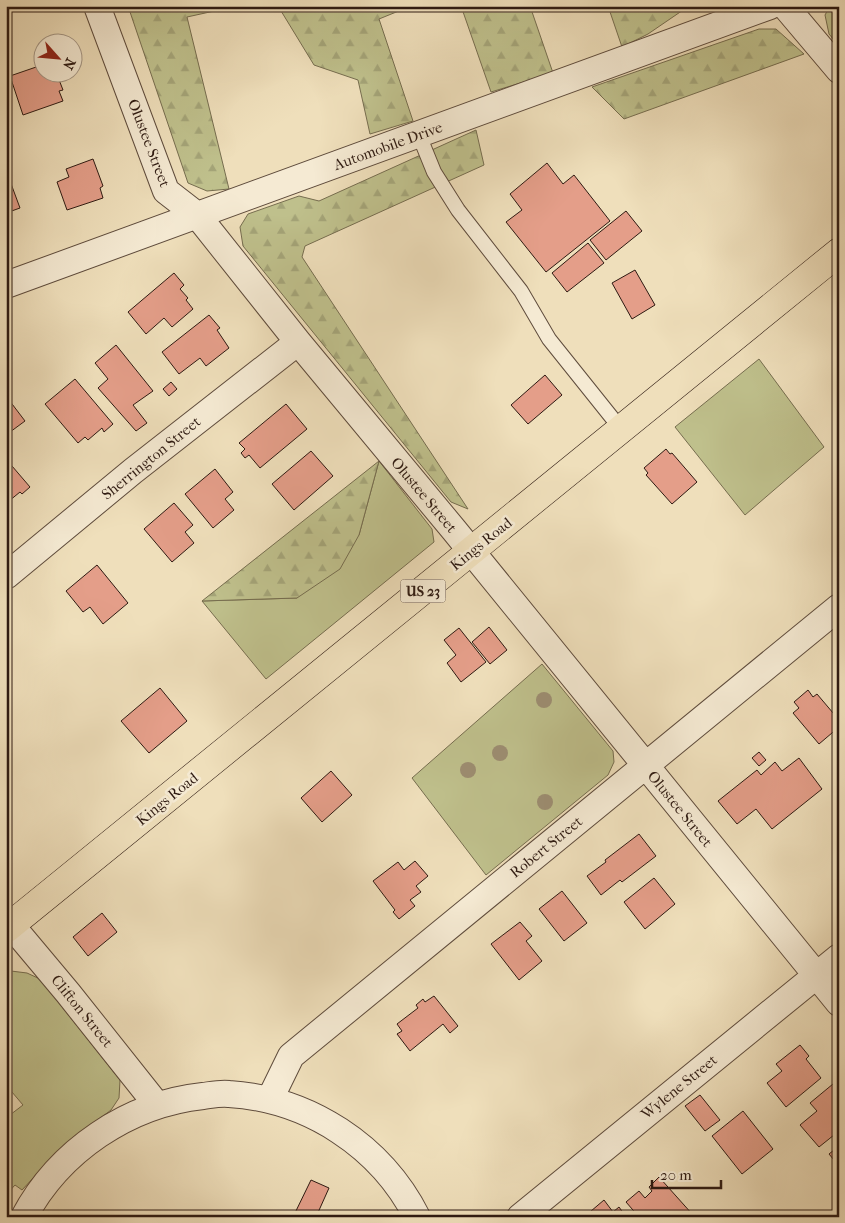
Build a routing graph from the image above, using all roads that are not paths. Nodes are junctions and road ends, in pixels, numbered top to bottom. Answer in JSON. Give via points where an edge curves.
{"nodes":[{"id":1,"x":97,"y":6,"type":"edge"},
{"id":2,"x":770,"y":6,"type":"edge"},
{"id":3,"x":785,"y":6,"type":"edge"},
{"id":4,"x":728,"y":14,"type":"edge"},
{"id":5,"x":839,"y":70,"type":"edge"},
{"id":6,"x":419,"y":134,"type":"junction"},
{"id":7,"x":197,"y":215,"type":"junction"},
{"id":8,"x":839,"y":252,"type":"edge"},
{"id":9,"x":6,"y":285,"type":"edge"},
{"id":10,"x":298,"y":342,"type":"junction"},
{"id":11,"x":622,"y":429,"type":"junction"},
{"id":12,"x":471,"y":552,"type":"junction"},
{"id":13,"x":6,"y":576,"type":"edge"},
{"id":14,"x":839,"y":608,"type":"edge"},
{"id":15,"x":645,"y":766,"type":"junction"},
{"id":16,"x":8,"y":924,"type":"edge"},
{"id":17,"x":839,"y":958,"type":"edge"},
{"id":18,"x":816,"y":976,"type":"junction"},
{"id":19,"x":839,"y":1003,"type":"edge"},
{"id":20,"x":270,"y":1099,"type":"junction"},
{"id":21,"x":156,"y":1105,"type":"junction"},
{"id":22,"x":24,"y":1217,"type":"edge"},
{"id":23,"x":418,"y":1217,"type":"edge"},
{"id":24,"x":520,"y":1217,"type":"edge"}],
"edges":[{"from":1,"to":7,"type":"street","name":"Olustee Street","via":[[166,191]]},
{"from":2,"to":4,"type":"street","name":"Automobile Drive"},
{"from":3,"to":5,"type":"street"},
{"from":4,"to":6,"type":"street","name":"Automobile Drive"},
{"from":6,"to":7,"type":"street","name":"Automobile Drive"},
{"from":6,"to":11,"type":"lane","via":[[434,172],[458,210],[521,291],[549,339]]},
{"from":7,"to":9,"type":"street","name":"Automobile Drive"},
{"from":7,"to":10,"type":"street","name":"Olustee Street"},
{"from":8,"to":11,"type":"main road","name":"Kings Road","number":"US 23"},
{"from":10,"to":12,"type":"street","name":"Olustee Street"},
{"from":10,"to":13,"type":"street","name":"Sherrington Street","via":[[133,471]]},
{"from":11,"to":12,"type":"main road","name":"Kings Road","number":"US 23"},
{"from":12,"to":15,"type":"street","name":"Olustee Street"},
{"from":12,"to":16,"type":"main road","name":"Kings Road","number":"US 23"},
{"from":14,"to":15,"type":"street","name":"Robert Street"},
{"from":15,"to":18,"type":"street","name":"Olustee Street"},
{"from":15,"to":20,"type":"street","name":"Robert Street","via":[[292,1056]]},
{"from":16,"to":21,"type":"street","name":"Clifton Street","via":[[68,993]]},
{"from":17,"to":18,"type":"street","name":"Wylene Street"},
{"from":18,"to":19,"type":"street","name":"Olustee Street"},
{"from":18,"to":24,"type":"street","name":"Wylene Street"},
{"from":20,"to":21,"type":"street","via":[[227,1093],[182,1098]]},
{"from":20,"to":23,"type":"street","via":[[329,1123],[357,1142],[386,1170]]},
{"from":21,"to":22,"type":"street","via":[[122,1120],[86,1144],[52,1174]]}]}
